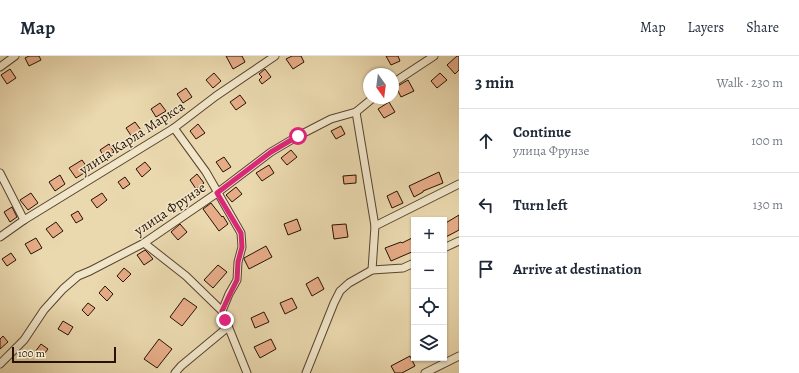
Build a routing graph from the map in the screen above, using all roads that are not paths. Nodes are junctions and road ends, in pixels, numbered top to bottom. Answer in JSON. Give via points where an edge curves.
{"nodes":[{"id":1,"x":15,"y":56,"type":"edge"},
{"id":2,"x":275,"y":56,"type":"edge"},
{"id":3,"x":434,"y":56,"type":"edge"},
{"id":4,"x":0,"y":67,"type":"edge"},
{"id":5,"x":399,"y":78,"type":"edge"},
{"id":6,"x":366,"y":104,"type":"edge"},
{"id":7,"x":356,"y":112,"type":"junction"},
{"id":8,"x":174,"y":128,"type":"junction"},
{"id":9,"x":0,"y":173,"type":"edge"},
{"id":10,"x":459,"y":184,"type":"edge"},
{"id":11,"x":217,"y":193,"type":"junction"},
{"id":12,"x":24,"y":220,"type":"junction"},
{"id":13,"x":376,"y":226,"type":"junction"},
{"id":14,"x":0,"y":237,"type":"edge"},
{"id":15,"x":459,"y":241,"type":"edge"},
{"id":16,"x":144,"y":243,"type":"junction"},
{"id":17,"x":447,"y":247,"type":"edge"},
{"id":18,"x":411,"y":264,"type":"edge"},
{"id":19,"x":372,"y":270,"type":"junction"},
{"id":20,"x":222,"y":311,"type":"junction"},
{"id":21,"x":228,"y":328,"type":"junction"},
{"id":22,"x":459,"y":356,"type":"edge"},
{"id":23,"x":0,"y":364,"type":"edge"},
{"id":24,"x":175,"y":373,"type":"edge"},
{"id":25,"x":247,"y":373,"type":"edge"},
{"id":26,"x":306,"y":373,"type":"edge"},
{"id":27,"x":425,"y":373,"type":"edge"}],
"edges":[{"from":1,"to":4,"type":"street"},
{"from":2,"to":8,"type":"street","name":"улица Карла Маркса"},
{"from":3,"to":5,"type":"street"},
{"from":6,"to":7,"type":"street","name":"улица Фрунзе"},
{"from":7,"to":11,"type":"street","name":"улица Фрунзе","via":[[331,119],[298,136],[271,152]]},
{"from":7,"to":13,"type":"street"},
{"from":8,"to":11,"type":"street","via":[[206,172]]},
{"from":8,"to":12,"type":"street","name":"улица Карла Маркса"},
{"from":9,"to":12,"type":"street"},
{"from":10,"to":13,"type":"street"},
{"from":11,"to":16,"type":"street","name":"улица Фрунзе"},
{"from":11,"to":20,"type":"street","via":[[241,233],[242,247],[237,280]]},
{"from":12,"to":14,"type":"street","name":"улица Карла Маркса"},
{"from":13,"to":19,"type":"street"},
{"from":15,"to":17,"type":"street"},
{"from":16,"to":20,"type":"street","via":[[186,276]]},
{"from":16,"to":23,"type":"street","name":"улица Фрунзе","via":[[78,276],[44,310],[24,340]]},
{"from":18,"to":19,"type":"street","via":[[404,268]]},
{"from":19,"to":26,"type":"street","via":[[340,291]]},
{"from":20,"to":21,"type":"street"},
{"from":21,"to":24,"type":"street"},
{"from":21,"to":25,"type":"street"},
{"from":22,"to":27,"type":"street"}]}
